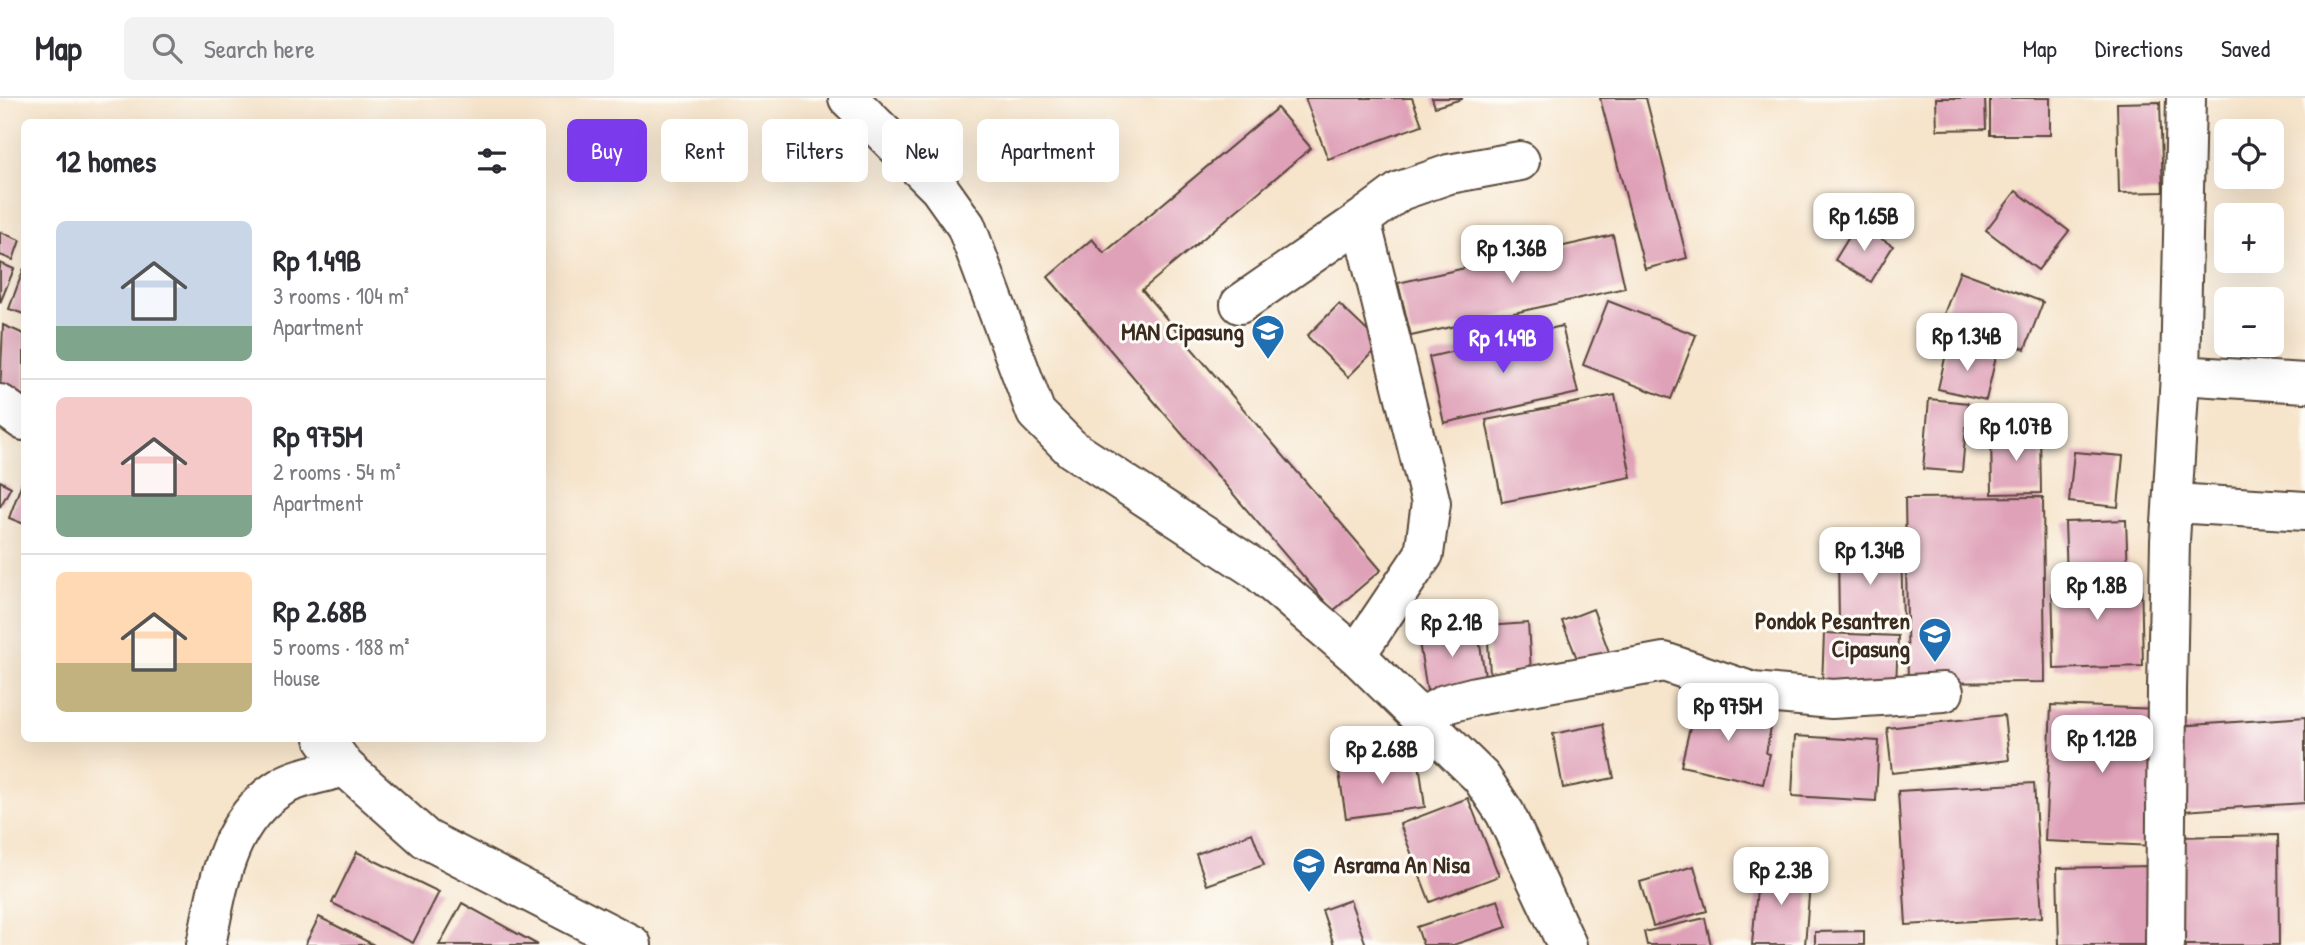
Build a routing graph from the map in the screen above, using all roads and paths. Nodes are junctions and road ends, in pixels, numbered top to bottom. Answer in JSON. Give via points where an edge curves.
{"nodes":[{"id":1,"x":848,"y":98,"type":"edge"},
{"id":2,"x":2186,"y":98,"type":"edge"},
{"id":3,"x":1520,"y":161,"type":"dead end"},
{"id":4,"x":1361,"y":220,"type":"junction"},
{"id":5,"x":1240,"y":304,"type":"dead end"},
{"id":6,"x":2180,"y":375,"type":"junction"},
{"id":7,"x":2305,"y":383,"type":"edge"},
{"id":8,"x":0,"y":404,"type":"edge"},
{"id":9,"x":21,"y":419,"type":"edge"},
{"id":10,"x":2174,"y":503,"type":"junction"},
{"id":11,"x":2305,"y":511,"type":"edge"},
{"id":12,"x":1356,"y":655,"type":"junction"},
{"id":13,"x":1944,"y":692,"type":"dead end"},
{"id":14,"x":1420,"y":718,"type":"junction"},
{"id":15,"x":334,"y":753,"type":"edge"},
{"id":16,"x":206,"y":945,"type":"edge"},
{"id":17,"x":632,"y":945,"type":"edge"},
{"id":18,"x":1567,"y":945,"type":"edge"},
{"id":19,"x":2165,"y":945,"type":"edge"}],
"edges":[{"from":1,"to":12,"type":"street","via":[[939,188],[966,226],[1036,413],[1072,449],[1256,570]]},
{"from":2,"to":6,"type":"street"},
{"from":3,"to":4,"type":"street","via":[[1449,174],[1401,191]]},
{"from":4,"to":5,"type":"street"},
{"from":4,"to":12,"type":"street","via":[[1431,503],[1423,554]]},
{"from":6,"to":7,"type":"street"},
{"from":6,"to":10,"type":"street"},
{"from":8,"to":9,"type":"street"},
{"from":10,"to":11,"type":"street"},
{"from":10,"to":19,"type":"street"},
{"from":12,"to":14,"type":"street"},
{"from":13,"to":14,"type":"street","via":[[1832,699],[1753,692],[1664,662],[1476,696],[1445,704]]},
{"from":14,"to":18,"type":"street","via":[[1481,777],[1505,813]]},
{"from":15,"to":16,"type":"street","via":[[246,818],[221,867]]},
{"from":15,"to":17,"type":"street","via":[[426,839]]}]}
